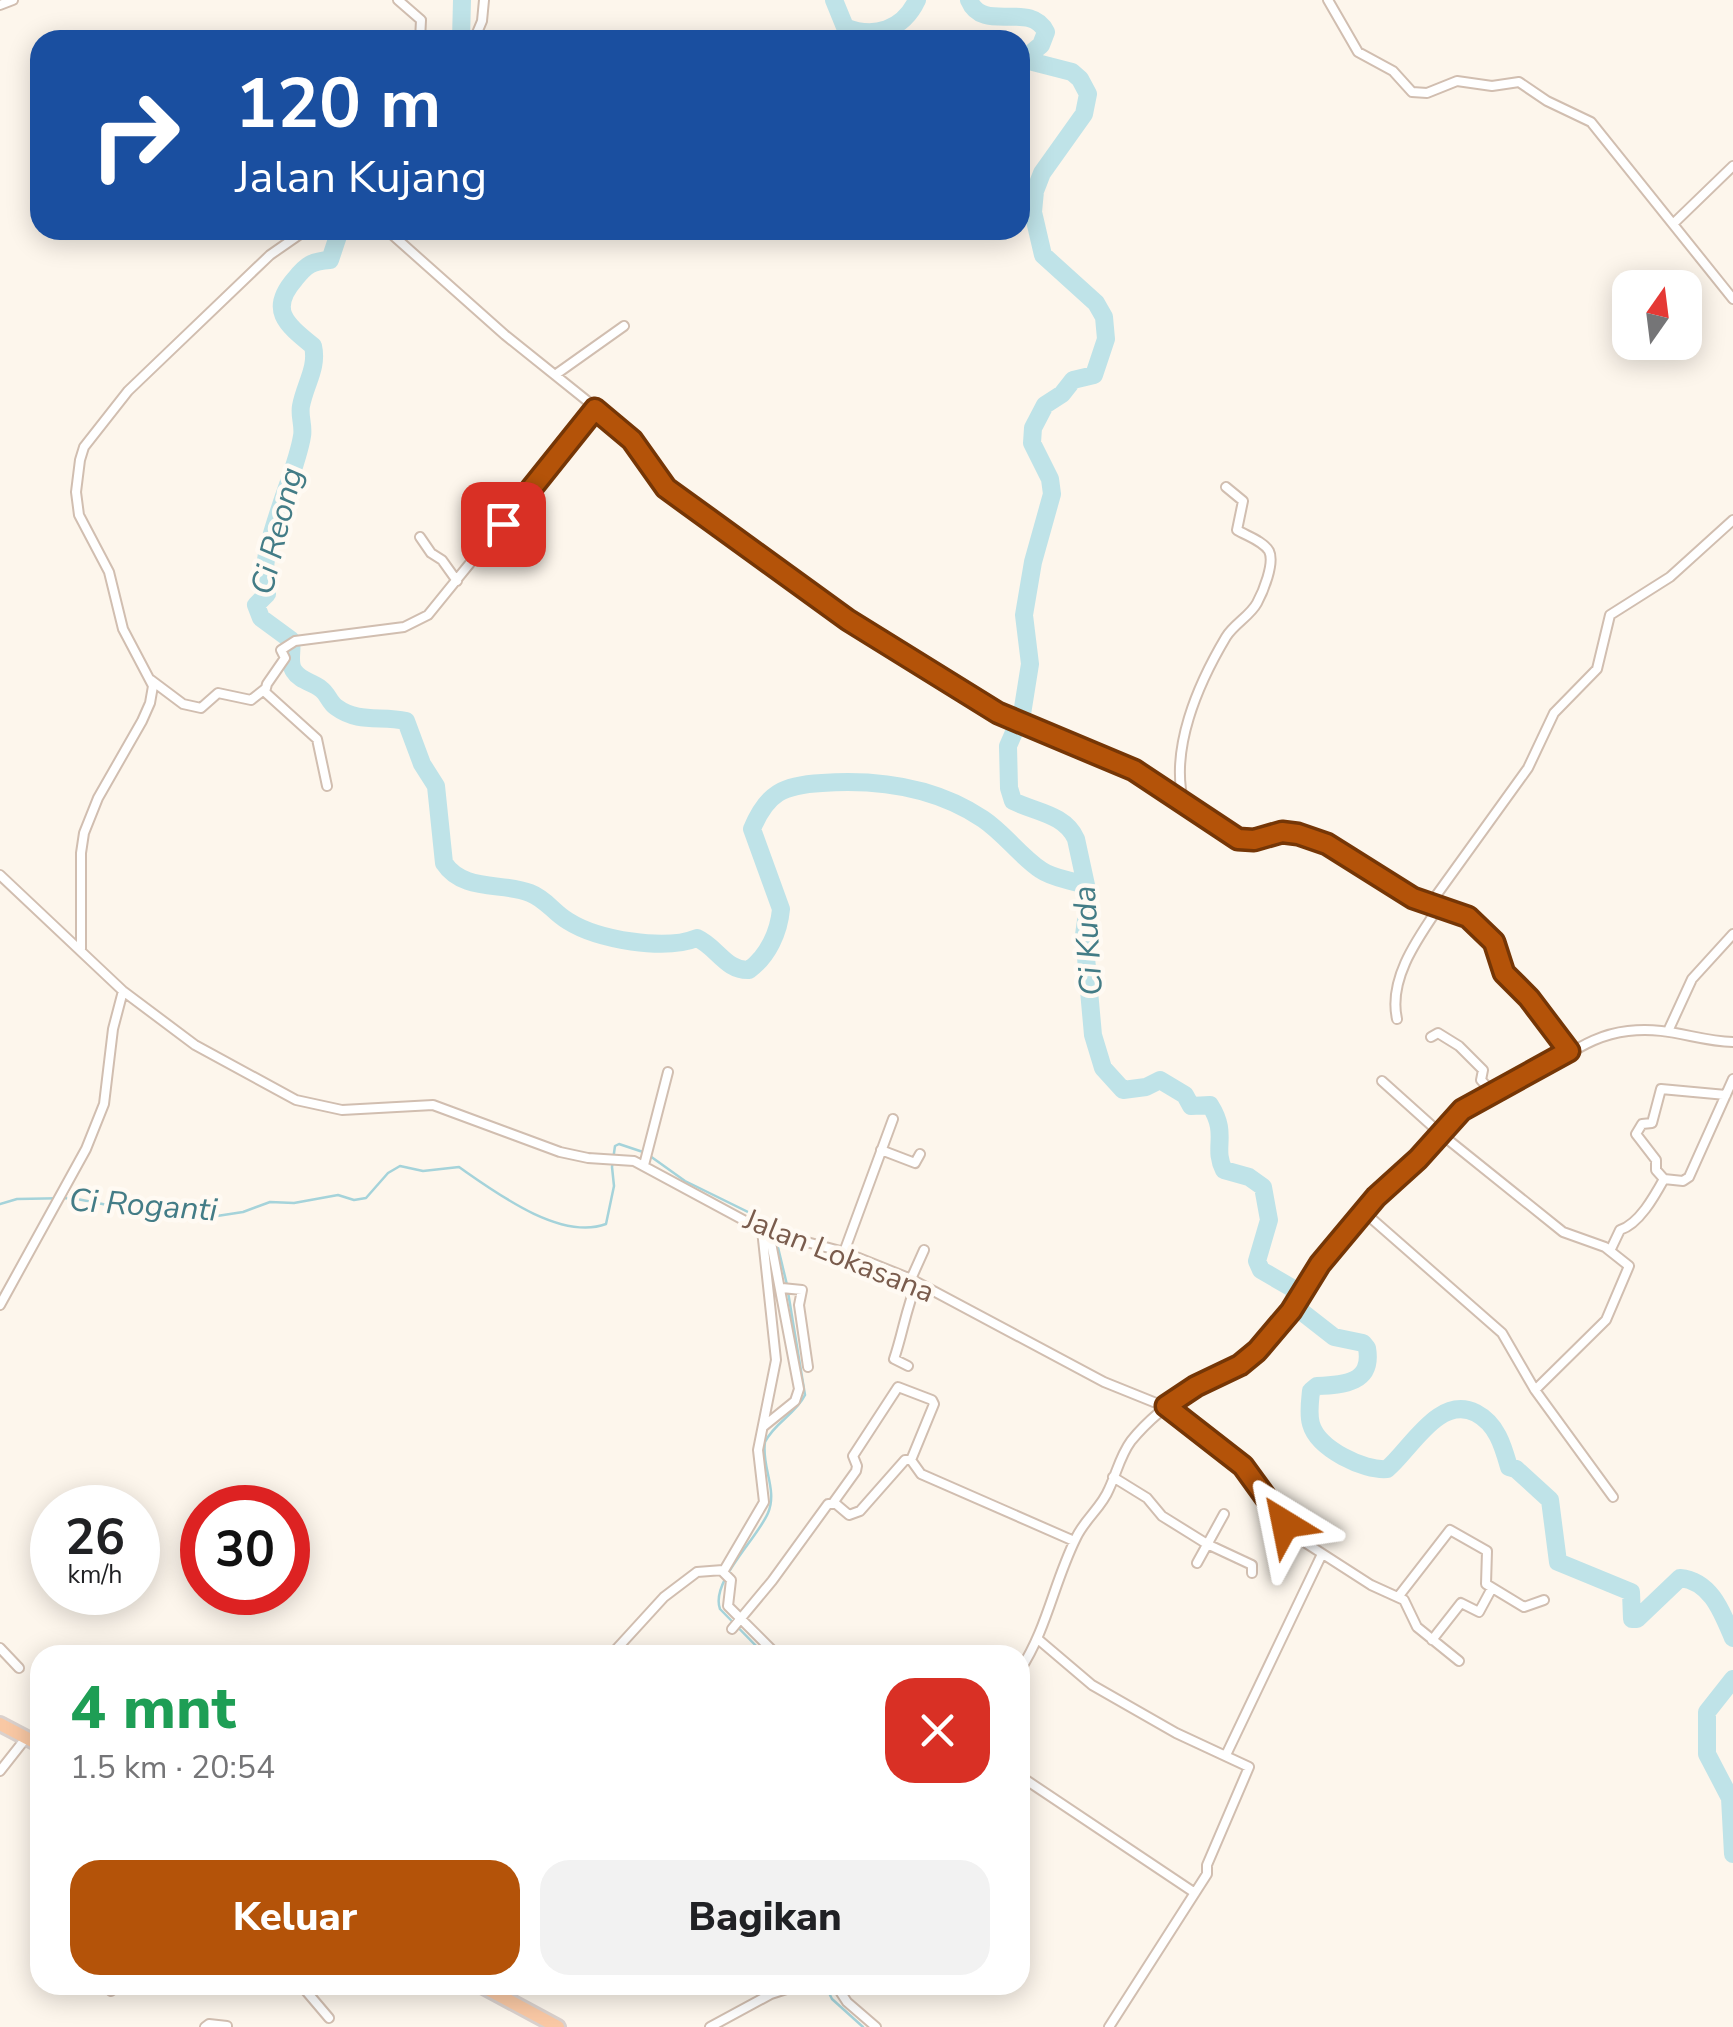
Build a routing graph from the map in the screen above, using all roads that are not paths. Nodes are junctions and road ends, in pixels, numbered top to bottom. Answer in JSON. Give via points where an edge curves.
{"nodes":[{"id":1,"x":13,"y":0,"type":"edge"},
{"id":2,"x":398,"y":0,"type":"edge"},
{"id":3,"x":484,"y":0,"type":"edge"},
{"id":4,"x":1328,"y":0,"type":"edge"},
{"id":5,"x":0,"y":6,"type":"edge"},
{"id":6,"x":420,"y":30,"type":"edge"},
{"id":7,"x":478,"y":30,"type":"edge"},
{"id":8,"x":1733,"y":166,"type":"edge"},
{"id":9,"x":1673,"y":224,"type":"junction"},
{"id":10,"x":292,"y":240,"type":"edge"},
{"id":11,"x":398,"y":240,"type":"edge"},
{"id":12,"x":1733,"y":299,"type":"edge"},
{"id":13,"x":624,"y":326,"type":"dead end"},
{"id":14,"x":555,"y":375,"type":"junction"},
{"id":15,"x":595,"y":409,"type":"junction"},
{"id":16,"x":1226,"y":487,"type":"dead end"},
{"id":17,"x":1733,"y":520,"type":"edge"},
{"id":18,"x":420,"y":537,"type":"dead end"},
{"id":19,"x":457,"y":581,"type":"junction"},
{"id":20,"x":151,"y":680,"type":"junction"},
{"id":21,"x":264,"y":689,"type":"junction"},
{"id":22,"x":327,"y":786,"type":"dead end"},
{"id":23,"x":1184,"y":804,"type":"junction"},
{"id":24,"x":0,"y":875,"type":"edge"},
{"id":25,"x":1434,"y":906,"type":"junction"},
{"id":26,"x":1733,"y":934,"type":"edge"},
{"id":27,"x":81,"y":950,"type":"junction"},
{"id":28,"x":123,"y":991,"type":"junction"},
{"id":29,"x":1396,"y":1019,"type":"dead end"},
{"id":30,"x":1668,"y":1029,"type":"junction"},
{"id":31,"x":1431,"y":1036,"type":"dead end"},
{"id":32,"x":1733,"y":1042,"type":"edge"},
{"id":33,"x":1569,"y":1051,"type":"junction"},
{"id":34,"x":668,"y":1072,"type":"dead end"},
{"id":35,"x":1733,"y":1079,"type":"edge"},
{"id":36,"x":1382,"y":1082,"type":"dead end"},
{"id":37,"x":1492,"y":1092,"type":"junction"},
{"id":38,"x":1726,"y":1095,"type":"junction"},
{"id":39,"x":893,"y":1119,"type":"dead end"},
{"id":40,"x":1441,"y":1134,"type":"junction"},
{"id":41,"x":880,"y":1150,"type":"junction"},
{"id":42,"x":920,"y":1154,"type":"dead end"},
{"id":43,"x":647,"y":1157,"type":"junction"},
{"id":44,"x":1664,"y":1179,"type":"junction"},
{"id":45,"x":1364,"y":1212,"type":"junction"},
{"id":46,"x":770,"y":1232,"type":"junction"},
{"id":47,"x":924,"y":1250,"type":"dead end"},
{"id":48,"x":1610,"y":1251,"type":"junction"},
{"id":49,"x":844,"y":1252,"type":"junction"},
{"id":50,"x":914,"y":1281,"type":"junction"},
{"id":51,"x":787,"y":1288,"type":"junction"},
{"id":52,"x":0,"y":1306,"type":"edge"},
{"id":53,"x":802,"y":1363,"type":"junction"},
{"id":54,"x":908,"y":1366,"type":"dead end"},
{"id":55,"x":1535,"y":1390,"type":"junction"},
{"id":56,"x":1166,"y":1406,"type":"junction"},
{"id":57,"x":764,"y":1426,"type":"junction"},
{"id":58,"x":911,"y":1460,"type":"junction"},
{"id":59,"x":1114,"y":1477,"type":"junction"},
{"id":60,"x":1613,"y":1496,"type":"dead end"},
{"id":61,"x":833,"y":1503,"type":"junction"},
{"id":62,"x":1224,"y":1514,"type":"dead end"},
{"id":63,"x":1074,"y":1541,"type":"junction"},
{"id":64,"x":1207,"y":1544,"type":"junction"},
{"id":65,"x":1322,"y":1554,"type":"junction"},
{"id":66,"x":1197,"y":1563,"type":"dead end"},
{"id":67,"x":1252,"y":1572,"type":"dead end"},
{"id":68,"x":726,"y":1574,"type":"junction"},
{"id":69,"x":1492,"y":1588,"type":"junction"},
{"id":70,"x":1398,"y":1598,"type":"junction"},
{"id":71,"x":1544,"y":1600,"type":"dead end"},
{"id":72,"x":737,"y":1623,"type":"junction"},
{"id":73,"x":1039,"y":1640,"type":"junction"},
{"id":74,"x":1432,"y":1640,"type":"junction"},
{"id":75,"x":620,"y":1645,"type":"edge"},
{"id":76,"x":764,"y":1645,"type":"edge"},
{"id":77,"x":0,"y":1648,"type":"edge"},
{"id":78,"x":1030,"y":1654,"type":"edge"},
{"id":79,"x":1459,"y":1662,"type":"dead end"},
{"id":80,"x":19,"y":1668,"type":"dead end"},
{"id":81,"x":0,"y":1724,"type":"edge"},
{"id":82,"x":26,"y":1738,"type":"junction"},
{"id":83,"x":30,"y":1740,"type":"edge"},
{"id":84,"x":1226,"y":1755,"type":"junction"},
{"id":85,"x":0,"y":1771,"type":"edge"},
{"id":86,"x":1030,"y":1783,"type":"edge"},
{"id":87,"x":1194,"y":1893,"type":"junction"},
{"id":88,"x":309,"y":1995,"type":"edge"},
{"id":89,"x":496,"y":1995,"type":"edge"},
{"id":90,"x":769,"y":1995,"type":"edge"},
{"id":91,"x":841,"y":1995,"type":"edge"},
{"id":92,"x":329,"y":2018,"type":"dead end"},
{"id":93,"x":541,"y":2023,"type":"edge"},
{"id":94,"x":227,"y":2026,"type":"edge"},
{"id":95,"x":205,"y":2027,"type":"edge"},
{"id":96,"x":558,"y":2027,"type":"edge"},
{"id":97,"x":710,"y":2027,"type":"edge"},
{"id":98,"x":876,"y":2027,"type":"edge"},
{"id":99,"x":1109,"y":2027,"type":"edge"}],
"edges":[{"from":1,"to":5,"type":"street"},
{"from":2,"to":6,"type":"street","via":[[421,20]]},
{"from":3,"to":7,"type":"street"},
{"from":4,"to":9,"type":"street","via":[[1358,52],[1412,92],[1457,81],[1519,82],[1586,118]]},
{"from":8,"to":9,"type":"street"},
{"from":9,"to":12,"type":"street"},
{"from":10,"to":20,"type":"street","via":[[113,408],[84,447],[76,476],[78,515]]},
{"from":11,"to":14,"type":"street"},
{"from":13,"to":14,"type":"street"},
{"from":14,"to":15,"type":"street"},
{"from":15,"to":19,"type":"street"},
{"from":15,"to":23,"type":"street","via":[[632,440],[675,496],[848,620],[1010,719],[1118,762]]},
{"from":16,"to":23,"type":"street","via":[[1244,501],[1237,530],[1266,548],[1270,559],[1257,604],[1228,634],[1193,709],[1178,774]]},
{"from":17,"to":25,"type":"street","via":[[1670,578],[1610,615],[1597,670],[1554,713],[1528,768]]},
{"from":18,"to":19,"type":"street"},
{"from":19,"to":21,"type":"street","via":[[428,614],[404,627],[291,643],[280,650],[285,658]]},
{"from":20,"to":21,"type":"street","via":[[183,704],[201,708],[218,692],[251,700]]},
{"from":20,"to":27,"type":"street","via":[[150,703],[84,833]]},
{"from":21,"to":22,"type":"street","via":[[317,739]]},
{"from":23,"to":25,"type":"street","via":[[1244,841],[1282,832],[1327,844]]},
{"from":24,"to":27,"type":"street","name":"Jalan Lokasana"},
{"from":25,"to":29,"type":"street","via":[[1402,974]]},
{"from":25,"to":33,"type":"street","via":[[1484,930],[1504,973]]},
{"from":26,"to":30,"type":"street","via":[[1692,979]]},
{"from":27,"to":28,"type":"street","name":"Jalan Lokasana"},
{"from":28,"to":43,"type":"street","name":"Jalan Lokasana","via":[[196,1045],[296,1100],[342,1110],[447,1107],[560,1152],[612,1160]]},
{"from":28,"to":52,"type":"street","via":[[104,1104]]},
{"from":30,"to":32,"type":"street"},
{"from":30,"to":33,"type":"street","via":[[1616,1032]]},
{"from":31,"to":37,"type":"street","via":[[1438,1033],[1471,1056]]},
{"from":33,"to":37,"type":"street"},
{"from":34,"to":43,"type":"street"},
{"from":35,"to":38,"type":"street"},
{"from":36,"to":40,"type":"street"},
{"from":37,"to":40,"type":"street","via":[[1462,1110]]},
{"from":38,"to":44,"type":"street","via":[[1689,1177]]},
{"from":38,"to":44,"type":"street","via":[[1662,1089],[1652,1123],[1636,1134]]},
{"from":39,"to":41,"type":"street"},
{"from":40,"to":45,"type":"street"},
{"from":40,"to":48,"type":"street","via":[[1562,1232]]},
{"from":41,"to":42,"type":"street","via":[[915,1163]]},
{"from":41,"to":49,"type":"street"},
{"from":43,"to":46,"type":"street","name":"Jalan Lokasana"},
{"from":44,"to":48,"type":"street"},
{"from":45,"to":55,"type":"street","via":[[1502,1334]]},
{"from":45,"to":56,"type":"street","via":[[1267,1340],[1240,1365]]},
{"from":46,"to":49,"type":"street","name":"Jalan Lokasana"},
{"from":46,"to":51,"type":"street"},
{"from":46,"to":57,"type":"street","via":[[776,1366]]},
{"from":47,"to":50,"type":"street"},
{"from":48,"to":55,"type":"street","via":[[1628,1266],[1606,1320]]},
{"from":49,"to":50,"type":"street","name":"Jalan Lokasana"},
{"from":50,"to":54,"type":"street","via":[[894,1359]]},
{"from":50,"to":56,"type":"street","name":"Jalan Lokasana","via":[[1104,1382]]},
{"from":51,"to":53,"type":"street"},
{"from":51,"to":53,"type":"street","via":[[802,1290]]},
{"from":53,"to":57,"type":"street","via":[[798,1396]]},
{"from":55,"to":60,"type":"street"},
{"from":56,"to":59,"type":"street","via":[[1132,1440]]},
{"from":56,"to":65,"type":"street","name":"Jalan Lokasana","via":[[1243,1466],[1292,1531]]},
{"from":57,"to":68,"type":"street","via":[[758,1450],[763,1507]]},
{"from":58,"to":61,"type":"street","via":[[899,1463],[860,1512],[849,1515]]},
{"from":58,"to":61,"type":"street","via":[[934,1404],[898,1387],[853,1456],[856,1471]]},
{"from":58,"to":63,"type":"street","via":[[920,1474]]},
{"from":59,"to":63,"type":"street"},
{"from":59,"to":64,"type":"street"},
{"from":61,"to":72,"type":"street"},
{"from":62,"to":64,"type":"street"},
{"from":63,"to":73,"type":"street"},
{"from":64,"to":66,"type":"street"},
{"from":64,"to":67,"type":"street","via":[[1252,1564]]},
{"from":65,"to":70,"type":"street","name":"Jalan Lokasana"},
{"from":65,"to":84,"type":"street"},
{"from":68,"to":72,"type":"street","via":[[728,1606]]},
{"from":68,"to":75,"type":"street","via":[[697,1572]]},
{"from":69,"to":70,"type":"street","via":[[1484,1578],[1487,1552],[1450,1530]]},
{"from":69,"to":71,"type":"street","via":[[1524,1606]]},
{"from":69,"to":74,"type":"street","via":[[1480,1612],[1462,1603]]},
{"from":70,"to":74,"type":"street"},
{"from":72,"to":76,"type":"street"},
{"from":73,"to":78,"type":"street"},
{"from":73,"to":84,"type":"street","via":[[1092,1685]]},
{"from":74,"to":79,"type":"street"},
{"from":77,"to":80,"type":"street"},
{"from":81,"to":82,"type":"highway"},
{"from":82,"to":83,"type":"highway"},
{"from":82,"to":85,"type":"street"},
{"from":84,"to":87,"type":"street","via":[[1248,1769]]},
{"from":86,"to":87,"type":"street"},
{"from":87,"to":99,"type":"street"},
{"from":88,"to":92,"type":"street"},
{"from":89,"to":93,"type":"highway"},
{"from":90,"to":97,"type":"street"},
{"from":91,"to":98,"type":"street"},
{"from":93,"to":96,"type":"highway"},
{"from":94,"to":95,"type":"street"}]}
